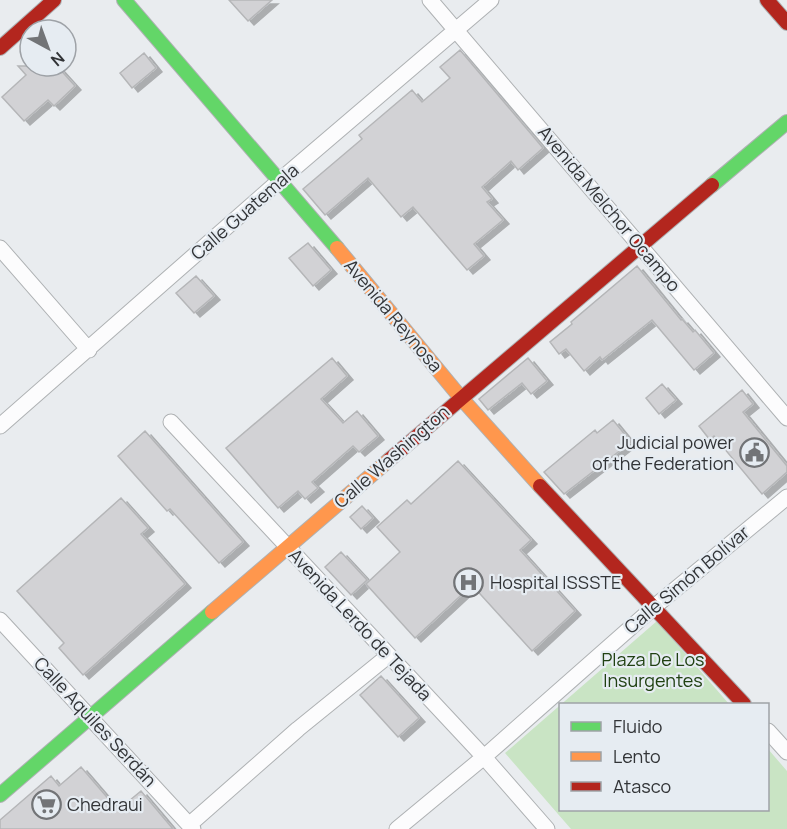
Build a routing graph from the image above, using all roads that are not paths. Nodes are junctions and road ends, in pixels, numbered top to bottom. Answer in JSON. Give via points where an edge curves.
{"nodes":[{"id":1,"x":54,"y":0,"type":"edge"},
{"id":2,"x":124,"y":0,"type":"edge"},
{"id":3,"x":430,"y":0,"type":"edge"},
{"id":4,"x":491,"y":0,"type":"edge"},
{"id":5,"x":767,"y":0,"type":"edge"},
{"id":6,"x":787,"y":23,"type":"edge"},
{"id":7,"x":456,"y":30,"type":"junction"},
{"id":8,"x":0,"y":48,"type":"edge"},
{"id":9,"x":787,"y":122,"type":"edge"},
{"id":10,"x":278,"y":182,"type":"junction"},
{"id":11,"x":640,"y":246,"type":"junction"},
{"id":12,"x":0,"y":248,"type":"edge"},
{"id":13,"x":89,"y":350,"type":"junction"},
{"id":14,"x":461,"y":398,"type":"junction"},
{"id":15,"x":787,"y":418,"type":"edge"},
{"id":16,"x":171,"y":422,"type":"dead end"},
{"id":17,"x":0,"y":426,"type":"edge"},
{"id":18,"x":787,"y":497,"type":"edge"},
{"id":19,"x":288,"y":547,"type":"junction"},
{"id":20,"x":654,"y":607,"type":"junction"},
{"id":21,"x":0,"y":620,"type":"edge"},
{"id":22,"x":388,"y":656,"type":"junction"},
{"id":23,"x":742,"y":703,"type":"edge"},
{"id":24,"x":92,"y":718,"type":"junction"},
{"id":25,"x":769,"y":732,"type":"edge"},
{"id":26,"x":787,"y":752,"type":"edge"},
{"id":27,"x":484,"y":757,"type":"junction"},
{"id":28,"x":0,"y":795,"type":"edge"},
{"id":29,"x":191,"y":827,"type":"edge"},
{"id":30,"x":397,"y":829,"type":"edge"},
{"id":31,"x":547,"y":829,"type":"edge"}],
"edges":[{"from":1,"to":8,"type":"street"},
{"from":2,"to":10,"type":"street","name":"Avenida Reynosa"},
{"from":3,"to":7,"type":"street","name":"Avenida Melchor Ocampo"},
{"from":4,"to":7,"type":"street","name":"Calle Guatemala"},
{"from":5,"to":6,"type":"street"},
{"from":7,"to":10,"type":"street","name":"Calle Guatemala"},
{"from":7,"to":11,"type":"street","name":"Avenida Melchor Ocampo"},
{"from":9,"to":11,"type":"street","name":"Calle Washington"},
{"from":10,"to":13,"type":"street","name":"Calle Guatemala"},
{"from":10,"to":14,"type":"street","name":"Avenida Reynosa"},
{"from":11,"to":14,"type":"street","name":"Calle Washington"},
{"from":11,"to":15,"type":"street","name":"Avenida Melchor Ocampo"},
{"from":12,"to":13,"type":"street"},
{"from":13,"to":17,"type":"street","name":"Calle Guatemala"},
{"from":14,"to":19,"type":"street","name":"Calle Washington"},
{"from":14,"to":20,"type":"street","name":"Avenida Reynosa"},
{"from":16,"to":19,"type":"street","name":"Avenida Lerdo de Tejada"},
{"from":18,"to":20,"type":"street","name":"Calle Simón Bolívar"},
{"from":19,"to":22,"type":"street","name":"Avenida Lerdo de Tejada"},
{"from":19,"to":24,"type":"street","name":"Calle Washington"},
{"from":20,"to":23,"type":"street","name":"Avenida Reynosa"},
{"from":20,"to":27,"type":"street","name":"Calle Simón Bolívar"},
{"from":21,"to":24,"type":"street","name":"Calle Aquiles Serdán"},
{"from":22,"to":27,"type":"street","name":"Avenida Lerdo de Tejada"},
{"from":22,"to":29,"type":"street","name":"Calle Aquiles Serdán","via":[[298,729]]},
{"from":24,"to":28,"type":"street","name":"Calle Washington"},
{"from":24,"to":29,"type":"street","name":"Calle Aquiles Serdán"},
{"from":25,"to":26,"type":"street"},
{"from":27,"to":30,"type":"street","name":"Calle Simón Bolívar"},
{"from":27,"to":31,"type":"street","name":"Avenida Lerdo de Tejada"}]}
